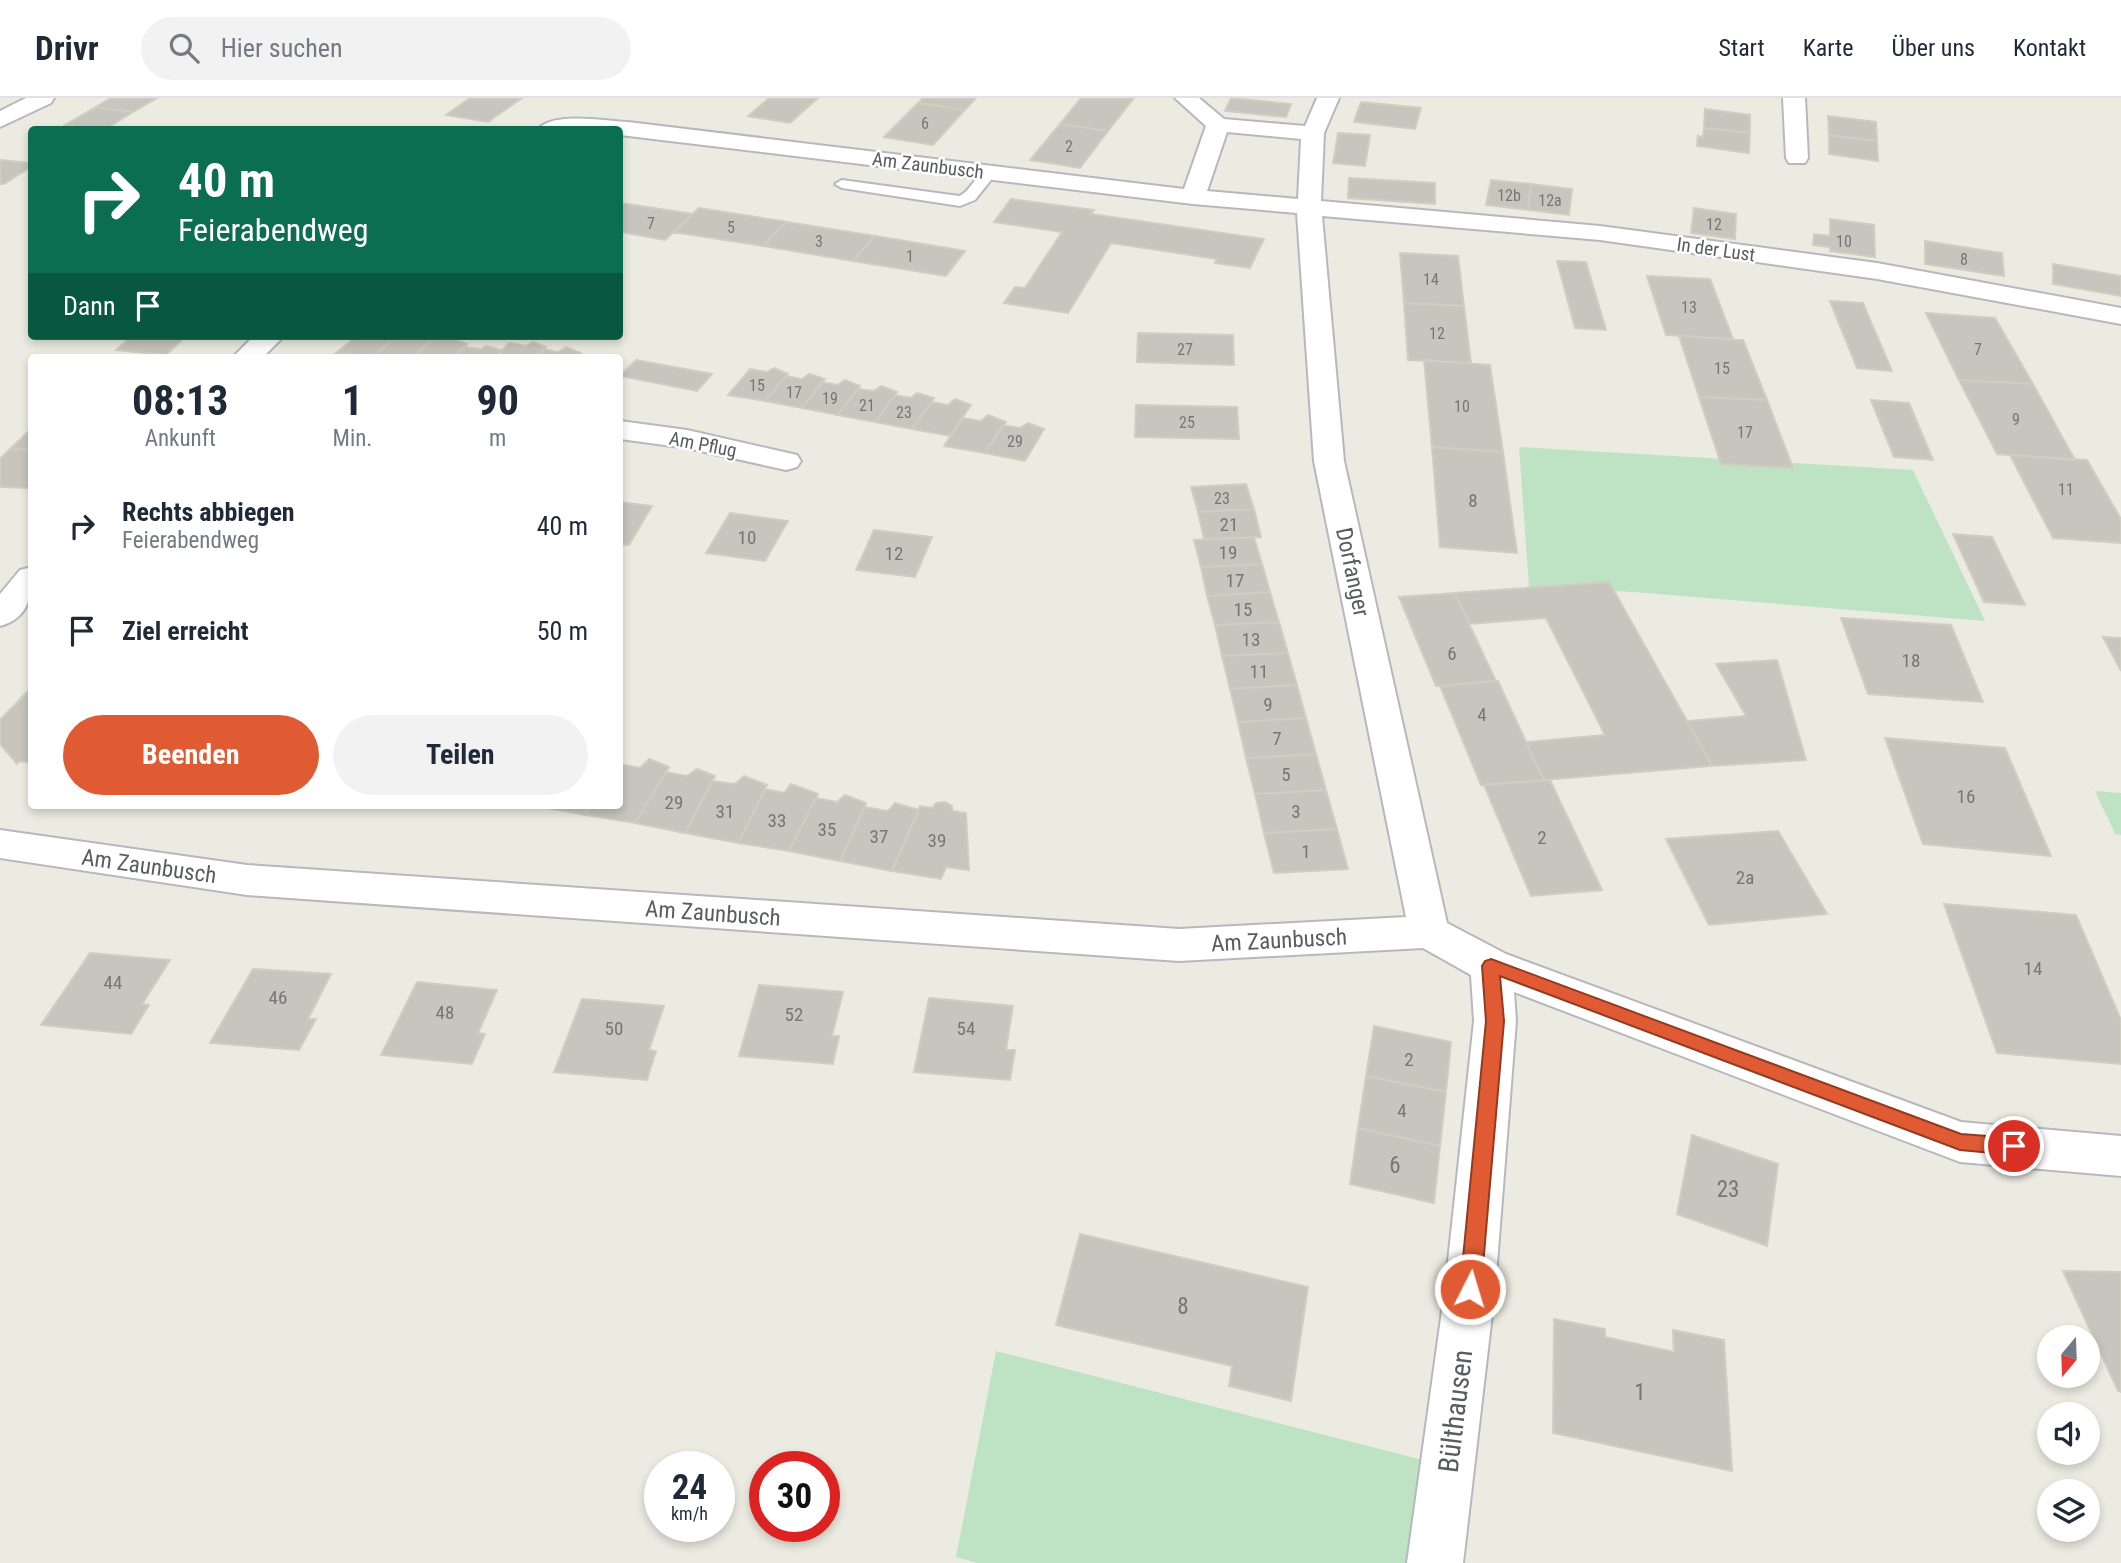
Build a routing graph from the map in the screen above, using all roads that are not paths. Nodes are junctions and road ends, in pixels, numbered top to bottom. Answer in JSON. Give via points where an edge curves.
{"nodes":[{"id":1,"x":43,"y":98,"type":"edge"},
{"id":2,"x":1186,"y":98,"type":"edge"},
{"id":3,"x":1328,"y":98,"type":"edge"},
{"id":4,"x":1794,"y":98,"type":"edge"},
{"id":5,"x":0,"y":120,"type":"edge"},
{"id":6,"x":1218,"y":125,"type":"junction"},
{"id":7,"x":558,"y":126,"type":"edge"},
{"id":8,"x":577,"y":126,"type":"edge"},
{"id":9,"x":623,"y":129,"type":"edge"},
{"id":10,"x":1313,"y":133,"type":"junction"},
{"id":11,"x":1797,"y":158,"type":"dead end"},
{"id":12,"x":989,"y":173,"type":"junction"},
{"id":13,"x":842,"y":184,"type":"dead end"},
{"id":14,"x":1193,"y":197,"type":"junction"},
{"id":15,"x":1309,"y":208,"type":"junction"},
{"id":16,"x":2121,"y":316,"type":"edge"},
{"id":17,"x":266,"y":340,"type":"edge"},
{"id":18,"x":250,"y":354,"type":"edge"},
{"id":19,"x":623,"y":430,"type":"edge"},
{"id":20,"x":786,"y":461,"type":"dead end"},
{"id":21,"x":28,"y":582,"type":"edge"},
{"id":22,"x":0,"y":615,"type":"edge"},
{"id":23,"x":0,"y":844,"type":"edge"},
{"id":24,"x":1429,"y":932,"type":"junction"},
{"id":25,"x":1491,"y":966,"type":"junction"},
{"id":26,"x":2121,"y":1156,"type":"edge"},
{"id":27,"x":1435,"y":1563,"type":"edge"}],
"edges":[{"from":1,"to":5,"type":"street"},
{"from":2,"to":6,"type":"street"},
{"from":3,"to":10,"type":"street"},
{"from":4,"to":11,"type":"street"},
{"from":6,"to":10,"type":"street"},
{"from":6,"to":14,"type":"street"},
{"from":7,"to":8,"type":"street","name":"Am Zaunbusch"},
{"from":9,"to":12,"type":"street","name":"Am Zaunbusch"},
{"from":10,"to":15,"type":"street","name":"Dorfanger"},
{"from":12,"to":13,"type":"lane","via":[[970,197],[960,201]]},
{"from":12,"to":14,"type":"street","name":"Am Zaunbusch"},
{"from":14,"to":15,"type":"street","name":"Am Zaunbusch"},
{"from":15,"to":16,"type":"street","name":"In der Lust","via":[[1600,233],[1877,271]]},
{"from":15,"to":24,"type":"street","name":"Dorfanger","via":[[1329,461]]},
{"from":17,"to":18,"type":"street"},
{"from":19,"to":20,"type":"street","name":"Am Pflug"},
{"from":21,"to":22,"type":"street"},
{"from":23,"to":24,"type":"street","name":"Am Zaunbusch","via":[[247,880],[1179,946]]},
{"from":24,"to":25,"type":"street"},
{"from":25,"to":26,"type":"street","via":[[1960,1142]]},
{"from":25,"to":27,"type":"street","name":"Bülthausen","via":[[1495,1021],[1487,1115]]}]}
